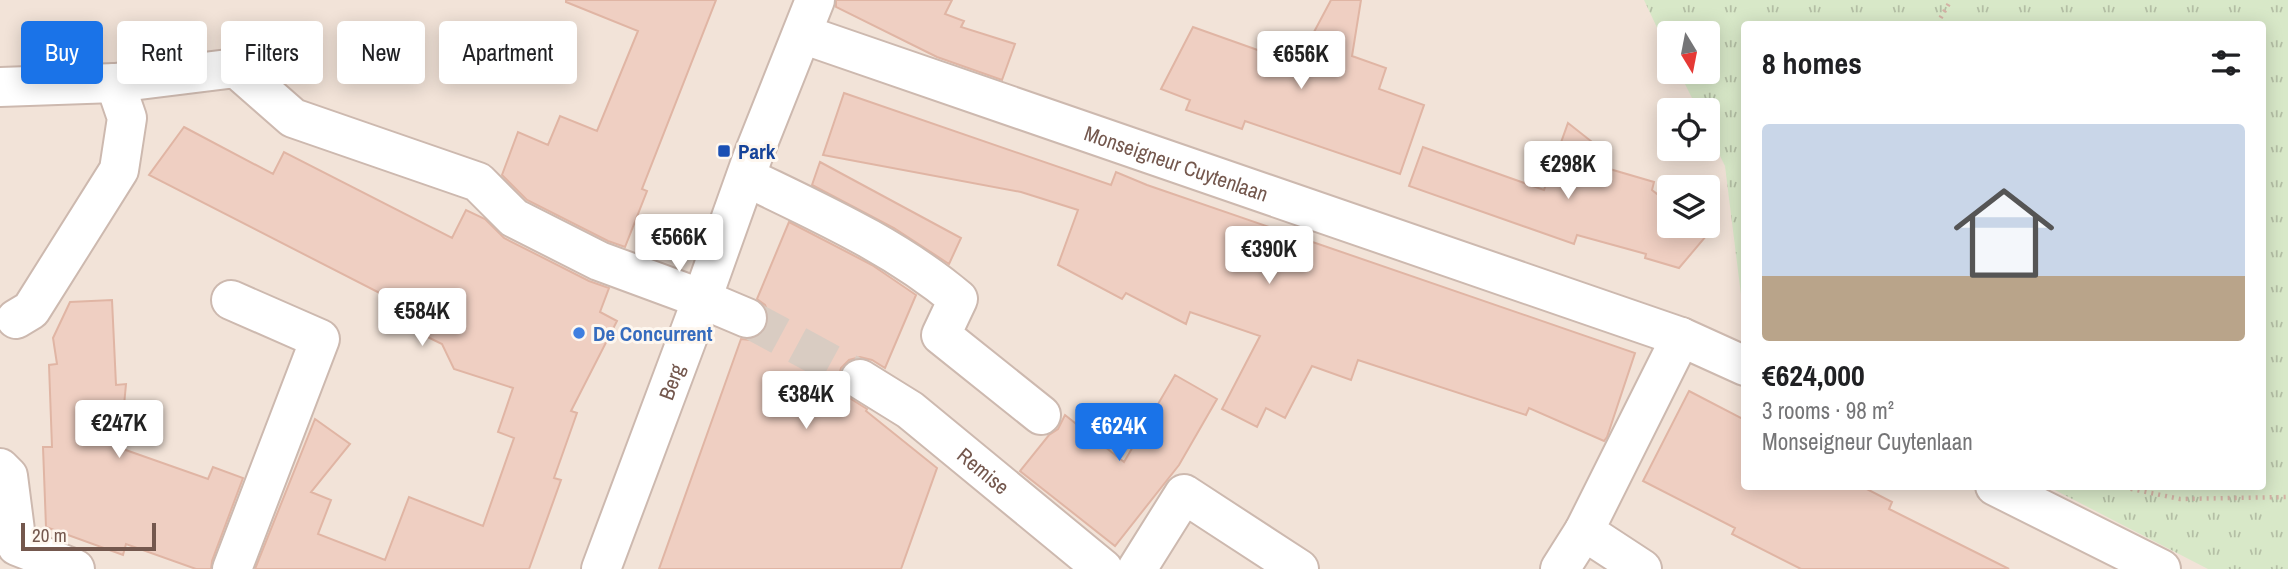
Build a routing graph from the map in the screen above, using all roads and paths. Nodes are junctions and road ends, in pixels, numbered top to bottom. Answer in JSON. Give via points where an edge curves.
{"nodes":[{"id":1,"x":1951,"y":0,"type":"edge"},
{"id":2,"x":808,"y":17,"type":"edge"},
{"id":3,"x":1939,"y":21,"type":"edge"},
{"id":4,"x":116,"y":83,"type":"junction"},
{"id":5,"x":0,"y":87,"type":"edge"},
{"id":6,"x":746,"y":177,"type":"junction"},
{"id":7,"x":702,"y":299,"type":"junction"},
{"id":8,"x":231,"y":300,"type":"dead end"},
{"id":9,"x":747,"y":318,"type":"tunnel mouth"},
{"id":10,"x":16,"y":319,"type":"dead end"},
{"id":11,"x":1681,"y":337,"type":"junction"},
{"id":12,"x":1741,"y":364,"type":"edge"},
{"id":13,"x":860,"y":379,"type":"tunnel mouth"},
{"id":14,"x":1041,"y":415,"type":"dead end"},
{"id":15,"x":0,"y":468,"type":"edge"},
{"id":16,"x":2003,"y":490,"type":"edge"},
{"id":17,"x":2136,"y":490,"type":"edge"},
{"id":18,"x":2288,"y":497,"type":"edge"},
{"id":19,"x":1584,"y":531,"type":"junction"},
{"id":20,"x":75,"y":569,"type":"edge"},
{"id":21,"x":232,"y":569,"type":"edge"},
{"id":22,"x":601,"y":569,"type":"edge"},
{"id":23,"x":1103,"y":569,"type":"edge"},
{"id":24,"x":1137,"y":569,"type":"edge"},
{"id":25,"x":1299,"y":569,"type":"edge"},
{"id":26,"x":1560,"y":569,"type":"edge"},
{"id":27,"x":1642,"y":569,"type":"edge"},
{"id":28,"x":2161,"y":569,"type":"edge"}],
"edges":[{"from":1,"to":3,"type":"path"},
{"from":2,"to":6,"type":"street","name":"Berg"},
{"from":2,"to":11,"type":"street","name":"Monseigneur Cuytenlaan"},
{"from":4,"to":5,"type":"street"},
{"from":4,"to":7,"type":"street","via":[[236,68],[293,118],[478,182],[514,218],[599,261]]},
{"from":4,"to":10,"type":"street","via":[[127,118],[118,170],[31,310]]},
{"from":6,"to":7,"type":"street","name":"Berg"},
{"from":6,"to":14,"type":"street","via":[[853,228],[930,275],[958,299],[941,335]]},
{"from":7,"to":9,"type":"street"},
{"from":7,"to":22,"type":"street","name":"Berg"},
{"from":8,"to":21,"type":"street","via":[[320,339]]},
{"from":11,"to":12,"type":"street","name":"Monseigneur Cuytenlaan"},
{"from":11,"to":19,"type":"street"},
{"from":13,"to":23,"type":"street","name":"Remise","via":[[910,410]]},
{"from":15,"to":20,"type":"street","via":[[8,477],[18,546]]},
{"from":16,"to":28,"type":"street"},
{"from":17,"to":18,"type":"path","via":[[2180,499]]},
{"from":19,"to":26,"type":"street"},
{"from":19,"to":27,"type":"street"},
{"from":24,"to":25,"type":"street","via":[[1184,494]]}]}
